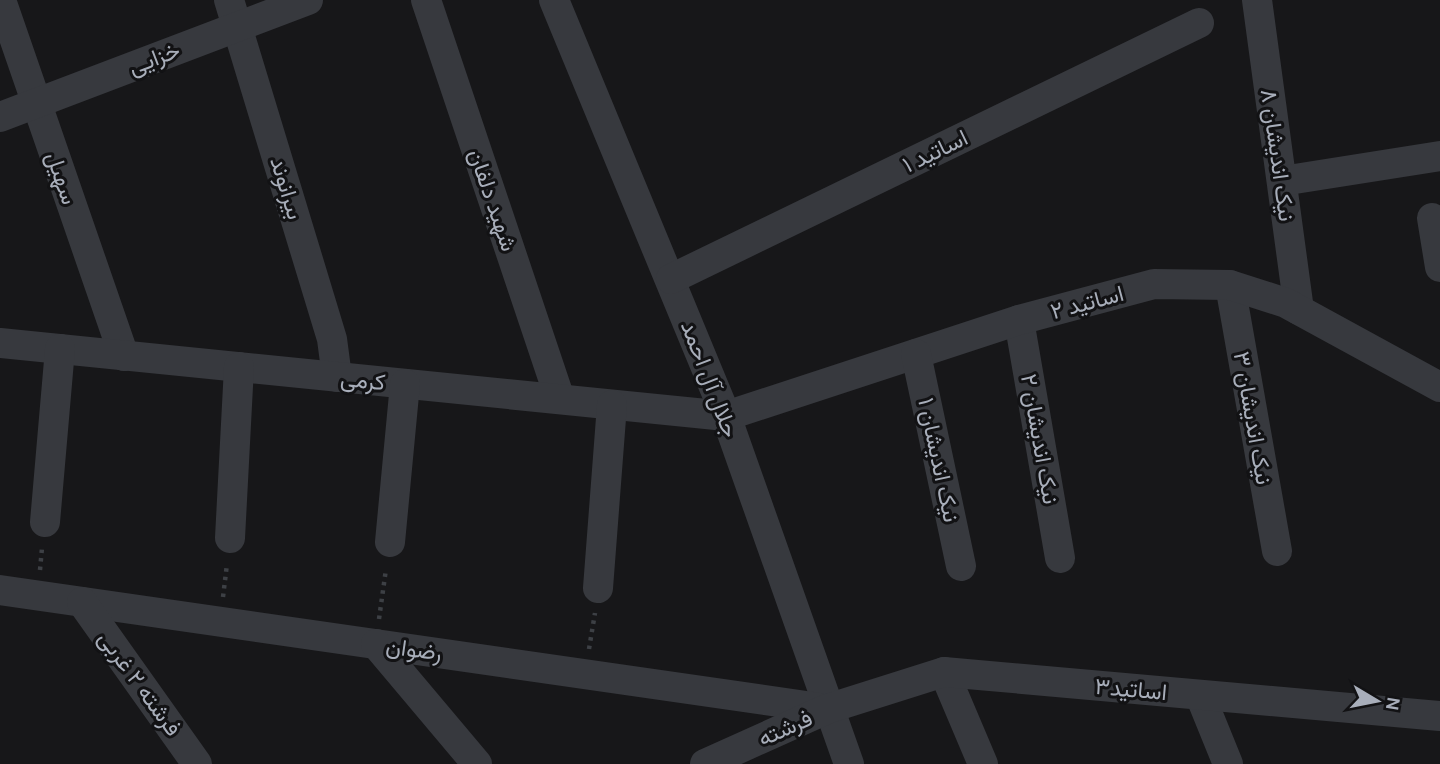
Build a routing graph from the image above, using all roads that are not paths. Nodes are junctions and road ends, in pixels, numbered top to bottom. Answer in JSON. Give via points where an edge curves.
{"nodes":[{"id":1,"x":1,"y":0,"type":"edge"},
{"id":2,"x":307,"y":0,"type":"edge"},
{"id":3,"x":426,"y":0,"type":"edge"},
{"id":4,"x":554,"y":0,"type":"edge"},
{"id":5,"x":1258,"y":1,"type":"edge"},
{"id":6,"x":234,"y":13,"type":"edge"},
{"id":7,"x":1199,"y":23,"type":"dead end"},
{"id":8,"x":36,"y":103,"type":"junction"},
{"id":9,"x":0,"y":117,"type":"edge"},
{"id":10,"x":1440,"y":156,"type":"edge"},
{"id":11,"x":1282,"y":181,"type":"junction"},
{"id":12,"x":1432,"y":218,"type":"dead end"},
{"id":13,"x":1440,"y":267,"type":"edge"},
{"id":14,"x":671,"y":279,"type":"junction"},
{"id":15,"x":1230,"y":285,"type":"junction"},
{"id":16,"x":1299,"y":310,"type":"junction"},
{"id":17,"x":1019,"y":320,"type":"junction"},
{"id":18,"x":0,"y":343,"type":"edge"},
{"id":19,"x":60,"y":349,"type":"junction"},
{"id":20,"x":916,"y":354,"type":"junction"},
{"id":21,"x":124,"y":356,"type":"junction"},
{"id":22,"x":239,"y":367,"type":"junction"},
{"id":23,"x":337,"y":377,"type":"junction"},
{"id":24,"x":405,"y":384,"type":"junction"},
{"id":25,"x":1440,"y":387,"type":"edge"},
{"id":26,"x":560,"y":399,"type":"junction"},
{"id":27,"x":612,"y":405,"type":"junction"},
{"id":28,"x":726,"y":416,"type":"junction"},
{"id":29,"x":45,"y":522,"type":"road end"},
{"id":30,"x":230,"y":538,"type":"road end"},
{"id":31,"x":390,"y":542,"type":"road end"},
{"id":32,"x":1277,"y":551,"type":"dead end"},
{"id":33,"x":1060,"y":558,"type":"dead end"},
{"id":34,"x":961,"y":566,"type":"dead end"},
{"id":35,"x":598,"y":588,"type":"road end"},
{"id":36,"x":0,"y":590,"type":"edge"},
{"id":37,"x":82,"y":602,"type":"junction"},
{"id":38,"x":376,"y":644,"type":"junction"},
{"id":39,"x":944,"y":672,"type":"junction"},
{"id":40,"x":1200,"y":695,"type":"junction"},
{"id":41,"x":827,"y":709,"type":"junction"},
{"id":42,"x":1440,"y":716,"type":"edge"},
{"id":43,"x":197,"y":764,"type":"edge"},
{"id":44,"x":477,"y":764,"type":"edge"},
{"id":45,"x":705,"y":764,"type":"edge"},
{"id":46,"x":849,"y":764,"type":"edge"},
{"id":47,"x":983,"y":764,"type":"edge"},
{"id":48,"x":1228,"y":764,"type":"edge"}],
"edges":[{"from":1,"to":8,"type":"street","name":"سهیل"},
{"from":2,"to":6,"type":"street","name":"خزایی"},
{"from":3,"to":26,"type":"street","name":"شهید دلفان"},
{"from":4,"to":14,"type":"street","name":"جلال آل احمد"},
{"from":5,"to":11,"type":"street","name":"نیک اندیشان ۸"},
{"from":6,"to":8,"type":"street","name":"خزایی"},
{"from":6,"to":23,"type":"street","name":"بیرانوند","via":[[332,339]]},
{"from":7,"to":14,"type":"street","name":"اساتید ۱"},
{"from":8,"to":9,"type":"street","name":"خزایی"},
{"from":8,"to":21,"type":"street","name":"سهیل"},
{"from":10,"to":11,"type":"street"},
{"from":11,"to":16,"type":"street","name":"نیک اندیشان ۸"},
{"from":12,"to":13,"type":"street"},
{"from":14,"to":28,"type":"street","name":"جلال آل احمد"},
{"from":15,"to":16,"type":"street","name":"اساتید ۲"},
{"from":15,"to":17,"type":"street","name":"اساتید ۲","via":[[1154,284]]},
{"from":15,"to":32,"type":"street","name":"نیک اندیشان ۳"},
{"from":16,"to":25,"type":"street","name":"اساتید ۲"},
{"from":17,"to":20,"type":"street","name":"اساتید ۲"},
{"from":17,"to":33,"type":"street","name":"نیک اندیشان ۲"},
{"from":18,"to":19,"type":"street","name":"کرمی"},
{"from":19,"to":21,"type":"street","name":"کرمی"},
{"from":19,"to":29,"type":"street"},
{"from":20,"to":28,"type":"street","name":"اساتید ۲"},
{"from":20,"to":34,"type":"street","name":"نیک اندیشان ۱"},
{"from":21,"to":22,"type":"street","name":"کرمی"},
{"from":22,"to":23,"type":"street","name":"کرمی"},
{"from":22,"to":30,"type":"street"},
{"from":23,"to":24,"type":"street","name":"کرمی"},
{"from":24,"to":26,"type":"street","name":"کرمی"},
{"from":24,"to":31,"type":"street"},
{"from":26,"to":27,"type":"street","name":"کرمی"},
{"from":27,"to":28,"type":"street","name":"کرمی"},
{"from":27,"to":35,"type":"street"},
{"from":28,"to":41,"type":"street","name":"جلال آل احمد"},
{"from":36,"to":37,"type":"street","name":"رضوان"},
{"from":37,"to":38,"type":"street","name":"رضوان"},
{"from":37,"to":43,"type":"street","name":"فرشته ۲ غربی"},
{"from":38,"to":41,"type":"street","name":"رضوان"},
{"from":38,"to":44,"type":"street"},
{"from":39,"to":40,"type":"street","name":"اساتید۳"},
{"from":39,"to":41,"type":"street","name":"اساتید۳"},
{"from":39,"to":47,"type":"street"},
{"from":40,"to":42,"type":"street","name":"اساتید۳"},
{"from":40,"to":48,"type":"street"},
{"from":41,"to":45,"type":"street","name":"فرشته"},
{"from":41,"to":46,"type":"street","name":"جلال آل احمد"}]}
